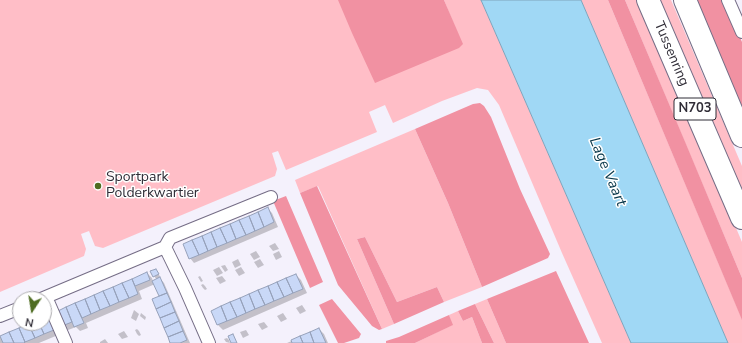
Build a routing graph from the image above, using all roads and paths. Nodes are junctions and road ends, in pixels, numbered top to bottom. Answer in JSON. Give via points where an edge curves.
{"nodes":[{"id":1,"x":648,"y":0,"type":"edge"},
{"id":2,"x":684,"y":0,"type":"edge"},
{"id":3,"x":728,"y":0,"type":"edge"},
{"id":4,"x":742,"y":32,"type":"edge"},
{"id":5,"x":742,"y":136,"type":"edge"},
{"id":6,"x":271,"y":197,"type":"dead end"},
{"id":7,"x":742,"y":218,"type":"edge"},
{"id":8,"x":165,"y":247,"type":"junction"},
{"id":9,"x":52,"y":294,"type":"edge"},
{"id":10,"x":12,"y":311,"type":"edge"},
{"id":11,"x":0,"y":316,"type":"edge"},
{"id":12,"x":52,"y":316,"type":"edge"},
{"id":13,"x":66,"y":343,"type":"edge"},
{"id":14,"x":209,"y":343,"type":"edge"}],
"edges":[{"from":1,"to":7,"type":"highway","name":"Tussenring","number":"N703"},
{"from":2,"to":5,"type":"highway","number":"N703"},
{"from":3,"to":4,"type":"street"},
{"from":6,"to":8,"type":"street","via":[[170,238]]},
{"from":8,"to":9,"type":"street"},
{"from":8,"to":14,"type":"street"},
{"from":10,"to":11,"type":"street"},
{"from":12,"to":13,"type":"street"}]}
